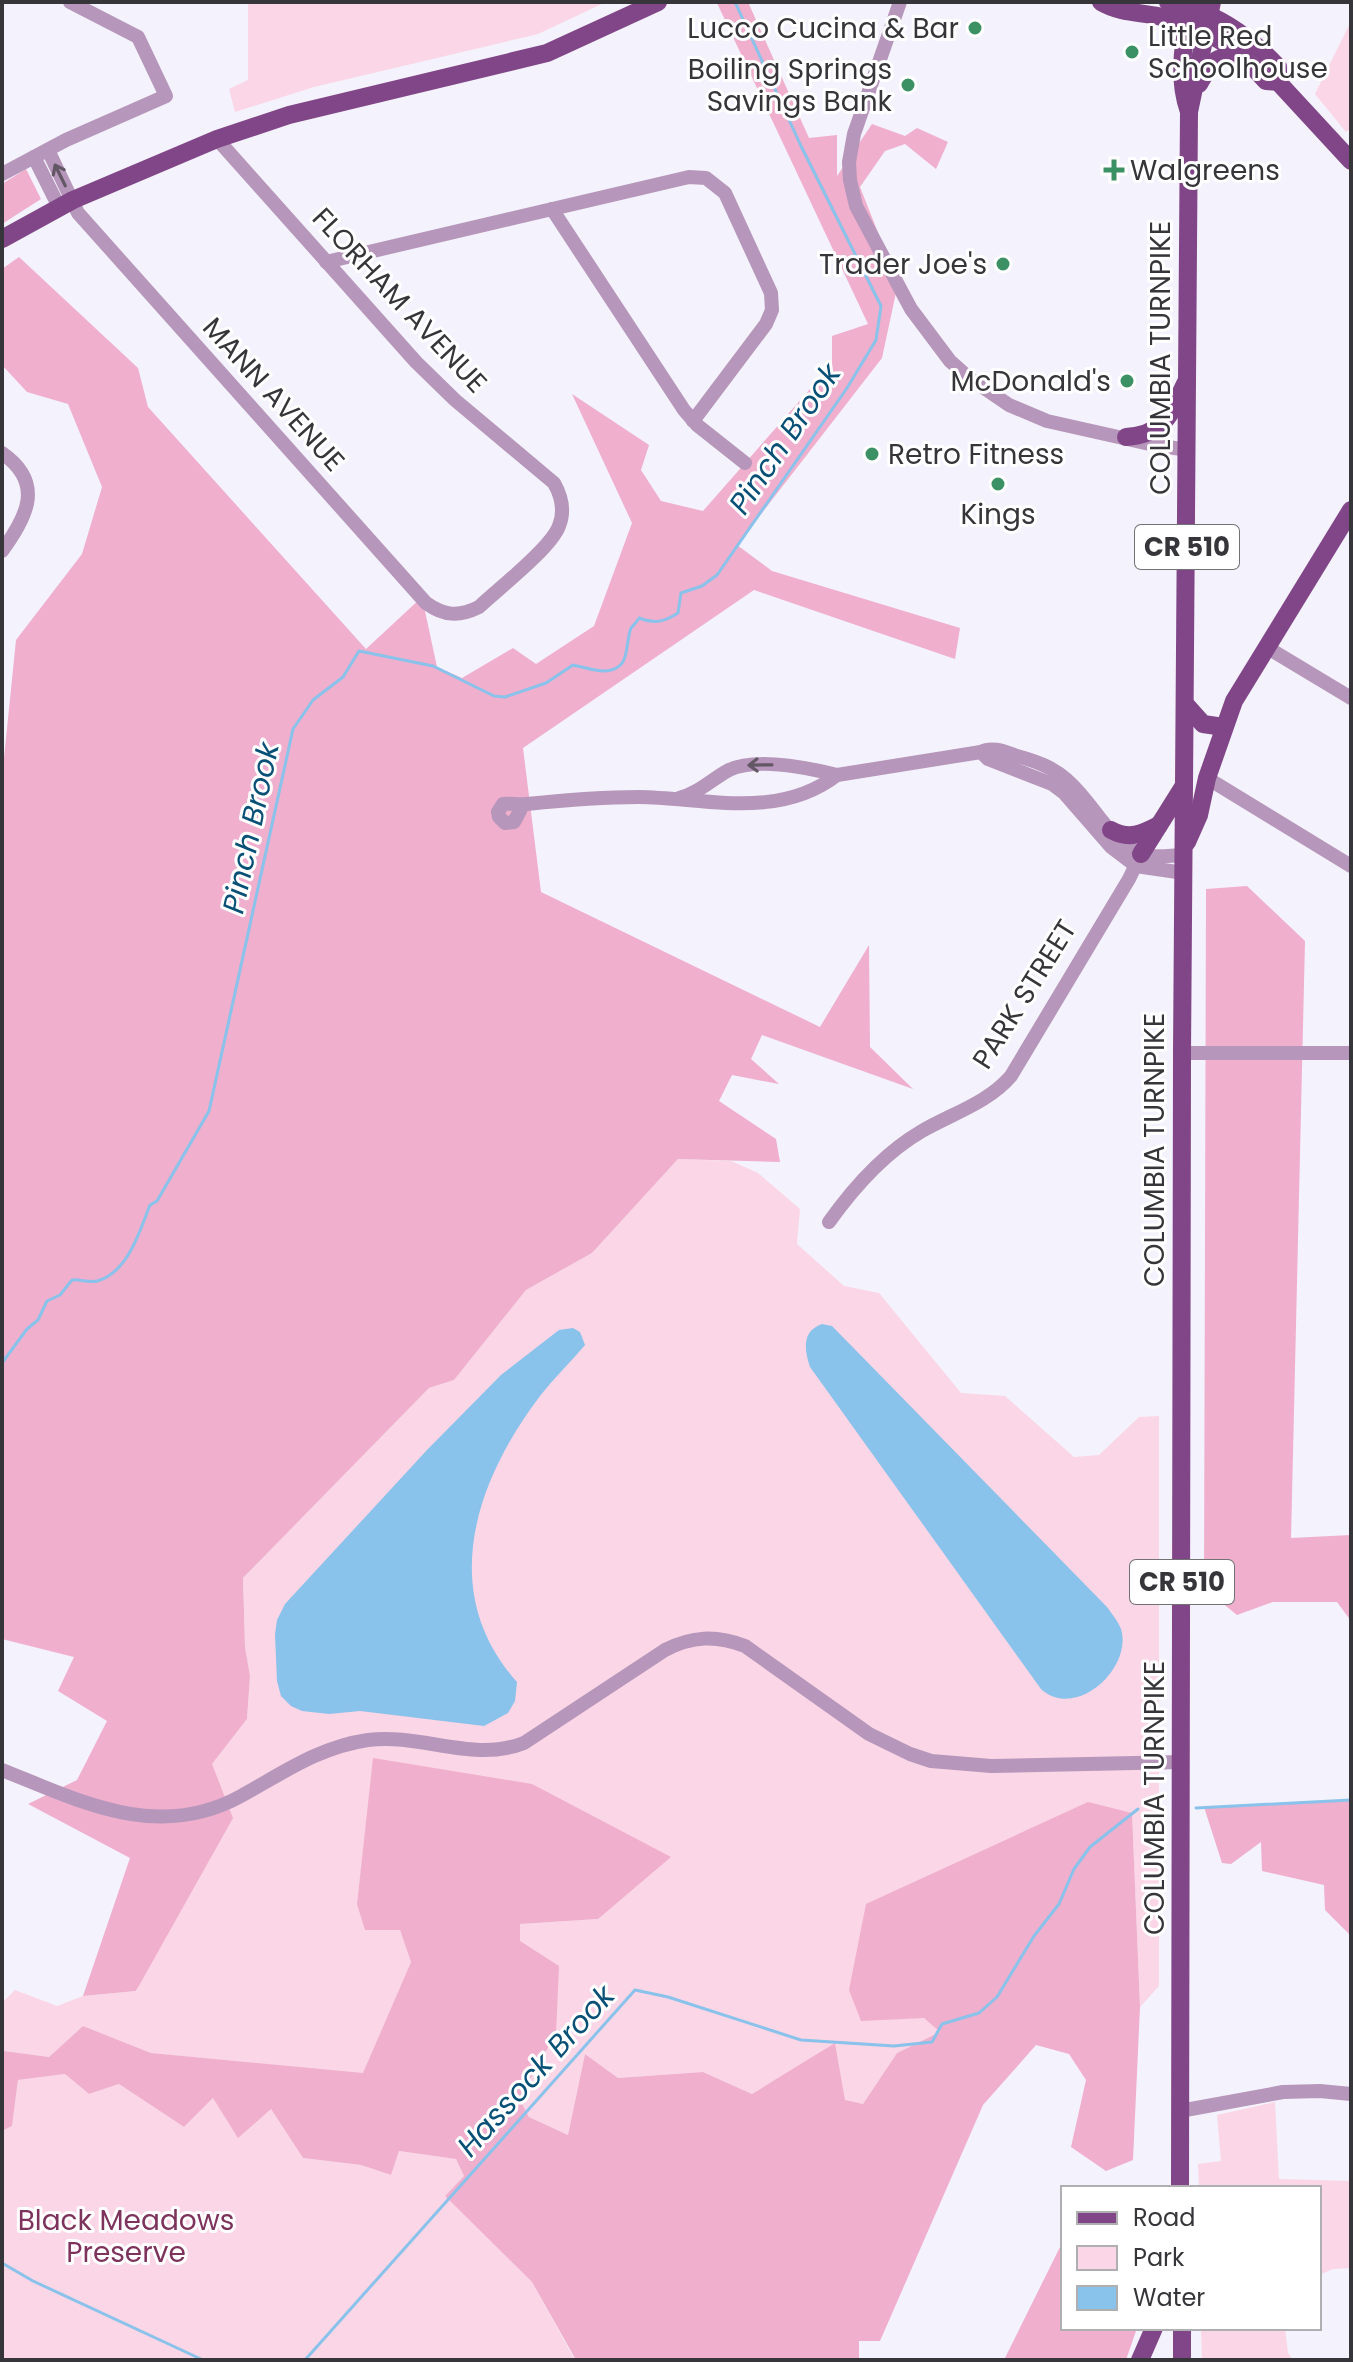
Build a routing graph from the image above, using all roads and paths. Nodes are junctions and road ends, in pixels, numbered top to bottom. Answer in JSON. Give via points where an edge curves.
{"nodes":[{"id":1,"x":70,"y":2,"type":"edge"},
{"id":2,"x":658,"y":2,"type":"edge"},
{"id":3,"x":1101,"y":2,"type":"edge"},
{"id":4,"x":1168,"y":2,"type":"edge"},
{"id":5,"x":899,"y":3,"type":"edge"},
{"id":6,"x":1199,"y":14,"type":"edge"},
{"id":7,"x":1249,"y":63,"type":"junction"},
{"id":8,"x":1278,"y":82,"type":"junction"},
{"id":9,"x":1195,"y":90,"type":"junction"},
{"id":10,"x":1189,"y":112,"type":"junction"},
{"id":11,"x":217,"y":139,"type":"junction"},
{"id":12,"x":41,"y":153,"type":"junction"},
{"id":13,"x":1351,"y":161,"type":"edge"},
{"id":14,"x":2,"y":174,"type":"edge"},
{"id":15,"x":66,"y":204,"type":"junction"},
{"id":16,"x":552,"y":209,"type":"junction"},
{"id":17,"x":2,"y":239,"type":"edge"},
{"id":18,"x":326,"y":262,"type":"junction"},
{"id":19,"x":1188,"y":379,"type":"junction"},
{"id":20,"x":693,"y":421,"type":"junction"},
{"id":21,"x":1126,"y":437,"type":"junction"},
{"id":22,"x":1188,"y":450,"type":"junction"},
{"id":23,"x":2,"y":453,"type":"edge"},
{"id":24,"x":745,"y":463,"type":"dead end"},
{"id":25,"x":1349,"y":520,"type":"edge"},
{"id":26,"x":2,"y":551,"type":"edge"},
{"id":27,"x":445,"y":613,"type":"joint"},
{"id":28,"x":1268,"y":648,"type":"junction"},
{"id":29,"x":1351,"y":698,"type":"edge"},
{"id":30,"x":1186,"y":705,"type":"junction"},
{"id":31,"x":1223,"y":718,"type":"junction"},
{"id":32,"x":981,"y":752,"type":"junction"},
{"id":33,"x":837,"y":775,"type":"junction"},
{"id":34,"x":1207,"y":778,"type":"junction"},
{"id":35,"x":1184,"y":785,"type":"junction"},
{"id":36,"x":679,"y":798,"type":"junction"},
{"id":37,"x":523,"y":805,"type":"dead end"},
{"id":38,"x":1161,"y":823,"type":"junction"},
{"id":39,"x":1111,"y":830,"type":"junction"},
{"id":40,"x":1184,"y":858,"type":"junction"},
{"id":41,"x":1138,"y":860,"type":"junction"},
{"id":42,"x":1351,"y":866,"type":"edge"},
{"id":43,"x":1182,"y":1053,"type":"junction"},
{"id":44,"x":1351,"y":1053,"type":"edge"},
{"id":45,"x":829,"y":1222,"type":"dead end"},
{"id":46,"x":1182,"y":1762,"type":"junction"},
{"id":47,"x":2,"y":1770,"type":"edge"},
{"id":48,"x":1351,"y":2094,"type":"edge"},
{"id":49,"x":1180,"y":2111,"type":"junction"},
{"id":50,"x":1180,"y":2186,"type":"edge"},
{"id":51,"x":1153,"y":2330,"type":"edge"},
{"id":52,"x":1182,"y":2330,"type":"edge"},
{"id":53,"x":1140,"y":2360,"type":"edge"},
{"id":54,"x":1182,"y":2360,"type":"edge"}],
"edges":[{"from":1,"to":12,"type":"street","via":[[138,37],[166,96]]},
{"from":2,"to":11,"type":"main road","via":[[547,53],[274,120]]},
{"from":3,"to":6,"type":"main road","via":[[1168,18]]},
{"from":4,"to":6,"type":"main road"},
{"from":5,"to":21,"type":"street","via":[[850,153],[853,196],[872,237],[926,332],[968,377],[1047,421]]},
{"from":6,"to":7,"type":"main road"},
{"from":6,"to":8,"type":"main road","via":[[1235,29],[1262,50],[1278,67]]},
{"from":6,"to":9,"type":"main road","name":"COLUMBIA TURNPIKE","number":"CR 510"},
{"from":6,"to":10,"type":"main road","name":"COLUMBIA TURNPIKE","number":"CR 510","via":[[1181,90]]},
{"from":7,"to":8,"type":"main road","via":[[1266,81]]},
{"from":7,"to":9,"type":"main road","via":[[1219,58]]},
{"from":8,"to":13,"type":"main road"},
{"from":9,"to":10,"type":"main road","name":"COLUMBIA TURNPIKE","number":"CR 510"},
{"from":10,"to":19,"type":"main road","name":"COLUMBIA TURNPIKE","number":"CR 510"},
{"from":11,"to":15,"type":"main road"},
{"from":11,"to":18,"type":"street","name":"FLORHAM AVENUE"},
{"from":12,"to":14,"type":"street"},
{"from":12,"to":15,"type":"street","name":"MANN AVENUE"},
{"from":15,"to":17,"type":"main road"},
{"from":15,"to":27,"type":"street","name":"MANN AVENUE","via":[[417,592]]},
{"from":16,"to":18,"type":"street"},
{"from":16,"to":20,"type":"street"},
{"from":16,"to":20,"type":"street","via":[[689,177],[706,178],[725,193],[771,293],[772,310]]},
{"from":18,"to":27,"type":"street","name":"FLORHAM AVENUE","via":[[442,388],[547,475],[559,493],[562,514],[552,538],[479,607]]},
{"from":19,"to":21,"type":"main road","via":[[1164,424],[1142,436]]},
{"from":19,"to":22,"type":"main road","name":"COLUMBIA TURNPIKE","number":"CR 510"},
{"from":20,"to":24,"type":"street"},
{"from":21,"to":22,"type":"street"},
{"from":22,"to":30,"type":"main road","name":"COLUMBIA TURNPIKE","number":"CR 510"},
{"from":23,"to":26,"type":"street","via":[[20,469],[28,494],[25,515]]},
{"from":25,"to":28,"type":"main road"},
{"from":28,"to":29,"type":"street"},
{"from":28,"to":31,"type":"main road"},
{"from":30,"to":31,"type":"main road","via":[[1203,724]]},
{"from":30,"to":35,"type":"main road","name":"COLUMBIA TURNPIKE","number":"CR 510"},
{"from":31,"to":34,"type":"main road","via":[[1224,733]]},
{"from":32,"to":33,"type":"street"},
{"from":32,"to":39,"type":"street","via":[[998,750],[1059,773]]},
{"from":32,"to":41,"type":"street","via":[[1052,784],[1111,847]]},
{"from":33,"to":36,"type":"street","via":[[769,804]]},
{"from":33,"to":36,"type":"street","one_way":true,"via":[[748,764]]},
{"from":34,"to":40,"type":"main road"},
{"from":34,"to":42,"type":"street"},
{"from":35,"to":38,"type":"main road"},
{"from":35,"to":40,"type":"main road","name":"COLUMBIA TURNPIKE","number":"CR 510"},
{"from":36,"to":37,"type":"street","via":[[594,797]]},
{"from":38,"to":39,"type":"main road","via":[[1128,837]]},
{"from":38,"to":41,"type":"main road"},
{"from":39,"to":41,"type":"street"},
{"from":40,"to":41,"type":"street"},
{"from":40,"to":43,"type":"main road","name":"COLUMBIA TURNPIKE","number":"CR 510"},
{"from":41,"to":45,"type":"street","name":"PARK STREET","via":[[1003,1086],[909,1139],[864,1178]]},
{"from":43,"to":44,"type":"street"},
{"from":43,"to":46,"type":"main road","name":"COLUMBIA TURNPIKE","number":"CR 510"},
{"from":46,"to":47,"type":"street","via":[[991,1766],[931,1761],[869,1734],[745,1646],[704,1638],[665,1650],[512,1748],[486,1752],[394,1739],[352,1743],[313,1755],[238,1798],[199,1811],[125,1815]]},
{"from":46,"to":49,"type":"main road","name":"COLUMBIA TURNPIKE","number":"CR 510"},
{"from":48,"to":49,"type":"street","via":[[1283,2092]]},
{"from":49,"to":50,"type":"main road","name":"COLUMBIA TURNPIKE","number":"CR 510"},
{"from":51,"to":53,"type":"main road"},
{"from":52,"to":54,"type":"main road"}]}
